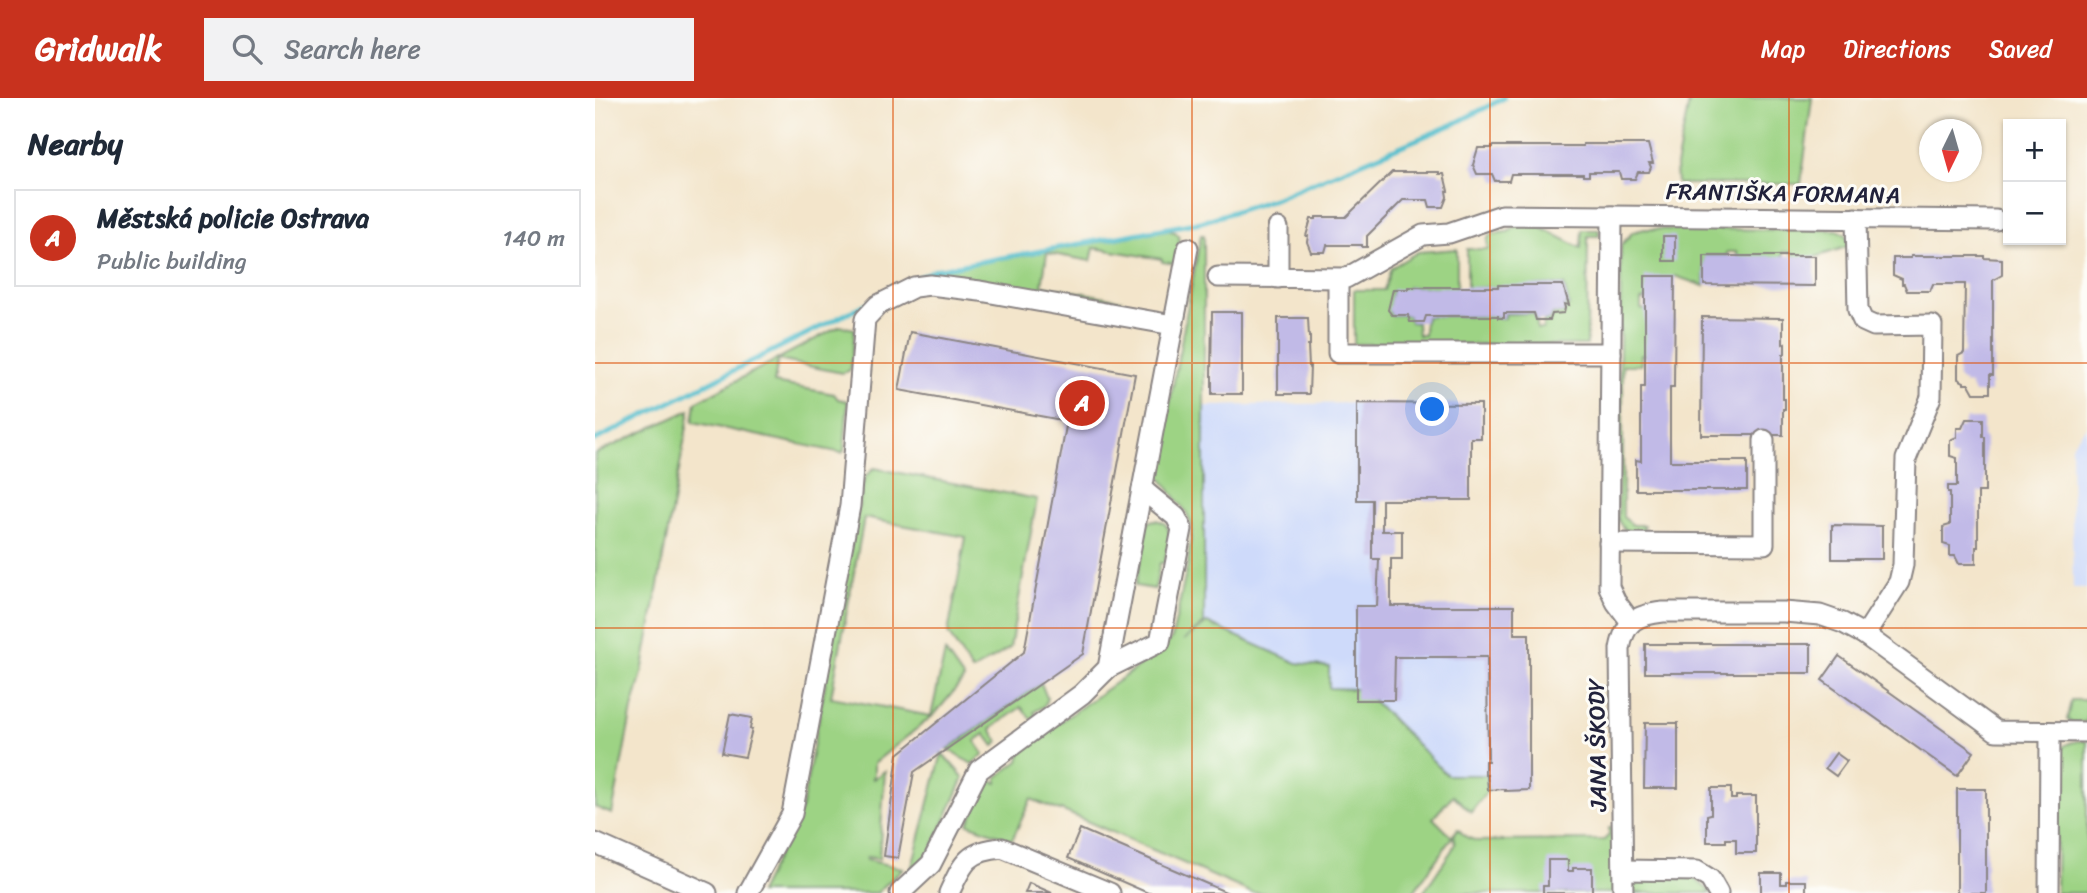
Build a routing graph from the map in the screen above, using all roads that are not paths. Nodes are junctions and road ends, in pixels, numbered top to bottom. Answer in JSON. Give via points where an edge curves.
{"nodes":[{"id":1,"x":1612,"y":216,"type":"junction"},
{"id":2,"x":1856,"y":218,"type":"junction"},
{"id":3,"x":1996,"y":220,"type":"dead end"},
{"id":4,"x":1278,"y":228,"type":"dead end"},
{"id":5,"x":1188,"y":248,"type":"dead end"},
{"id":6,"x":1218,"y":277,"type":"dead end"},
{"id":7,"x":1278,"y":278,"type":"junction"},
{"id":8,"x":1338,"y":279,"type":"junction"},
{"id":9,"x":1173,"y":325,"type":"junction"},
{"id":10,"x":1611,"y":353,"type":"junction"},
{"id":11,"x":1764,"y":440,"type":"dead end"},
{"id":12,"x":1142,"y":489,"type":"junction"},
{"id":13,"x":1609,"y":543,"type":"junction"},
{"id":14,"x":1631,"y":622,"type":"junction"},
{"id":15,"x":1865,"y":635,"type":"junction"},
{"id":16,"x":1108,"y":668,"type":"junction"},
{"id":17,"x":2050,"y":732,"type":"junction"},
{"id":18,"x":2087,"y":732,"type":"edge"},
{"id":19,"x":595,"y":843,"type":"edge"},
{"id":20,"x":1623,"y":870,"type":"junction"},
{"id":21,"x":708,"y":893,"type":"edge"},
{"id":22,"x":748,"y":893,"type":"edge"},
{"id":23,"x":900,"y":893,"type":"edge"},
{"id":24,"x":949,"y":893,"type":"edge"},
{"id":25,"x":1110,"y":893,"type":"edge"},
{"id":26,"x":1623,"y":893,"type":"edge"},
{"id":27,"x":1718,"y":893,"type":"edge"},
{"id":28,"x":2049,"y":893,"type":"edge"}],
"edges":[{"from":1,"to":2,"type":"street","name":"FRANTIŠKA FORMANA"},
{"from":1,"to":8,"type":"street","name":"FRANTIŠKA FORMANA","via":[[1502,215],[1449,233],[1423,235],[1354,275]]},
{"from":1,"to":10,"type":"street"},
{"from":2,"to":3,"type":"street","name":"FRANTIŠKA FORMANA"},
{"from":2,"to":15,"type":"street","via":[[1858,310],[1863,321],[1874,326],[1932,325],[1931,397],[1906,459],[1903,565],[1899,582]]},
{"from":4,"to":7,"type":"street"},
{"from":5,"to":9,"type":"street"},
{"from":6,"to":7,"type":"street","name":"FRANTIŠKA FORMANA"},
{"from":7,"to":8,"type":"street","name":"FRANTIŠKA FORMANA"},
{"from":8,"to":10,"type":"street","via":[[1338,353]]},
{"from":9,"to":12,"type":"street"},
{"from":9,"to":22,"type":"street","via":[[930,285],[913,287],[878,305],[866,319],[850,506],[792,814]]},
{"from":10,"to":13,"type":"street"},
{"from":11,"to":13,"type":"street","via":[[1764,544]]},
{"from":12,"to":16,"type":"street"},
{"from":12,"to":16,"type":"street","via":[[1176,517],[1182,528],[1160,642]]},
{"from":13,"to":14,"type":"street","via":[[1609,587]]},
{"from":14,"to":15,"type":"street","via":[[1644,614],[1663,612],[1784,612],[1820,615]]},
{"from":14,"to":20,"type":"street","name":"JANA ŠKODY","via":[[1620,649]]},
{"from":15,"to":17,"type":"street","via":[[1996,731]]},
{"from":16,"to":23,"type":"street","via":[[1082,694],[979,770],[931,864]]},
{"from":17,"to":18,"type":"street"},
{"from":17,"to":28,"type":"street"},
{"from":19,"to":21,"type":"street"},
{"from":20,"to":26,"type":"street","name":"JANA ŠKODY"},
{"from":20,"to":27,"type":"street","via":[[1697,871],[1710,879]]},
{"from":24,"to":25,"type":"street","via":[[961,866],[985,850],[1002,848]]}]}
